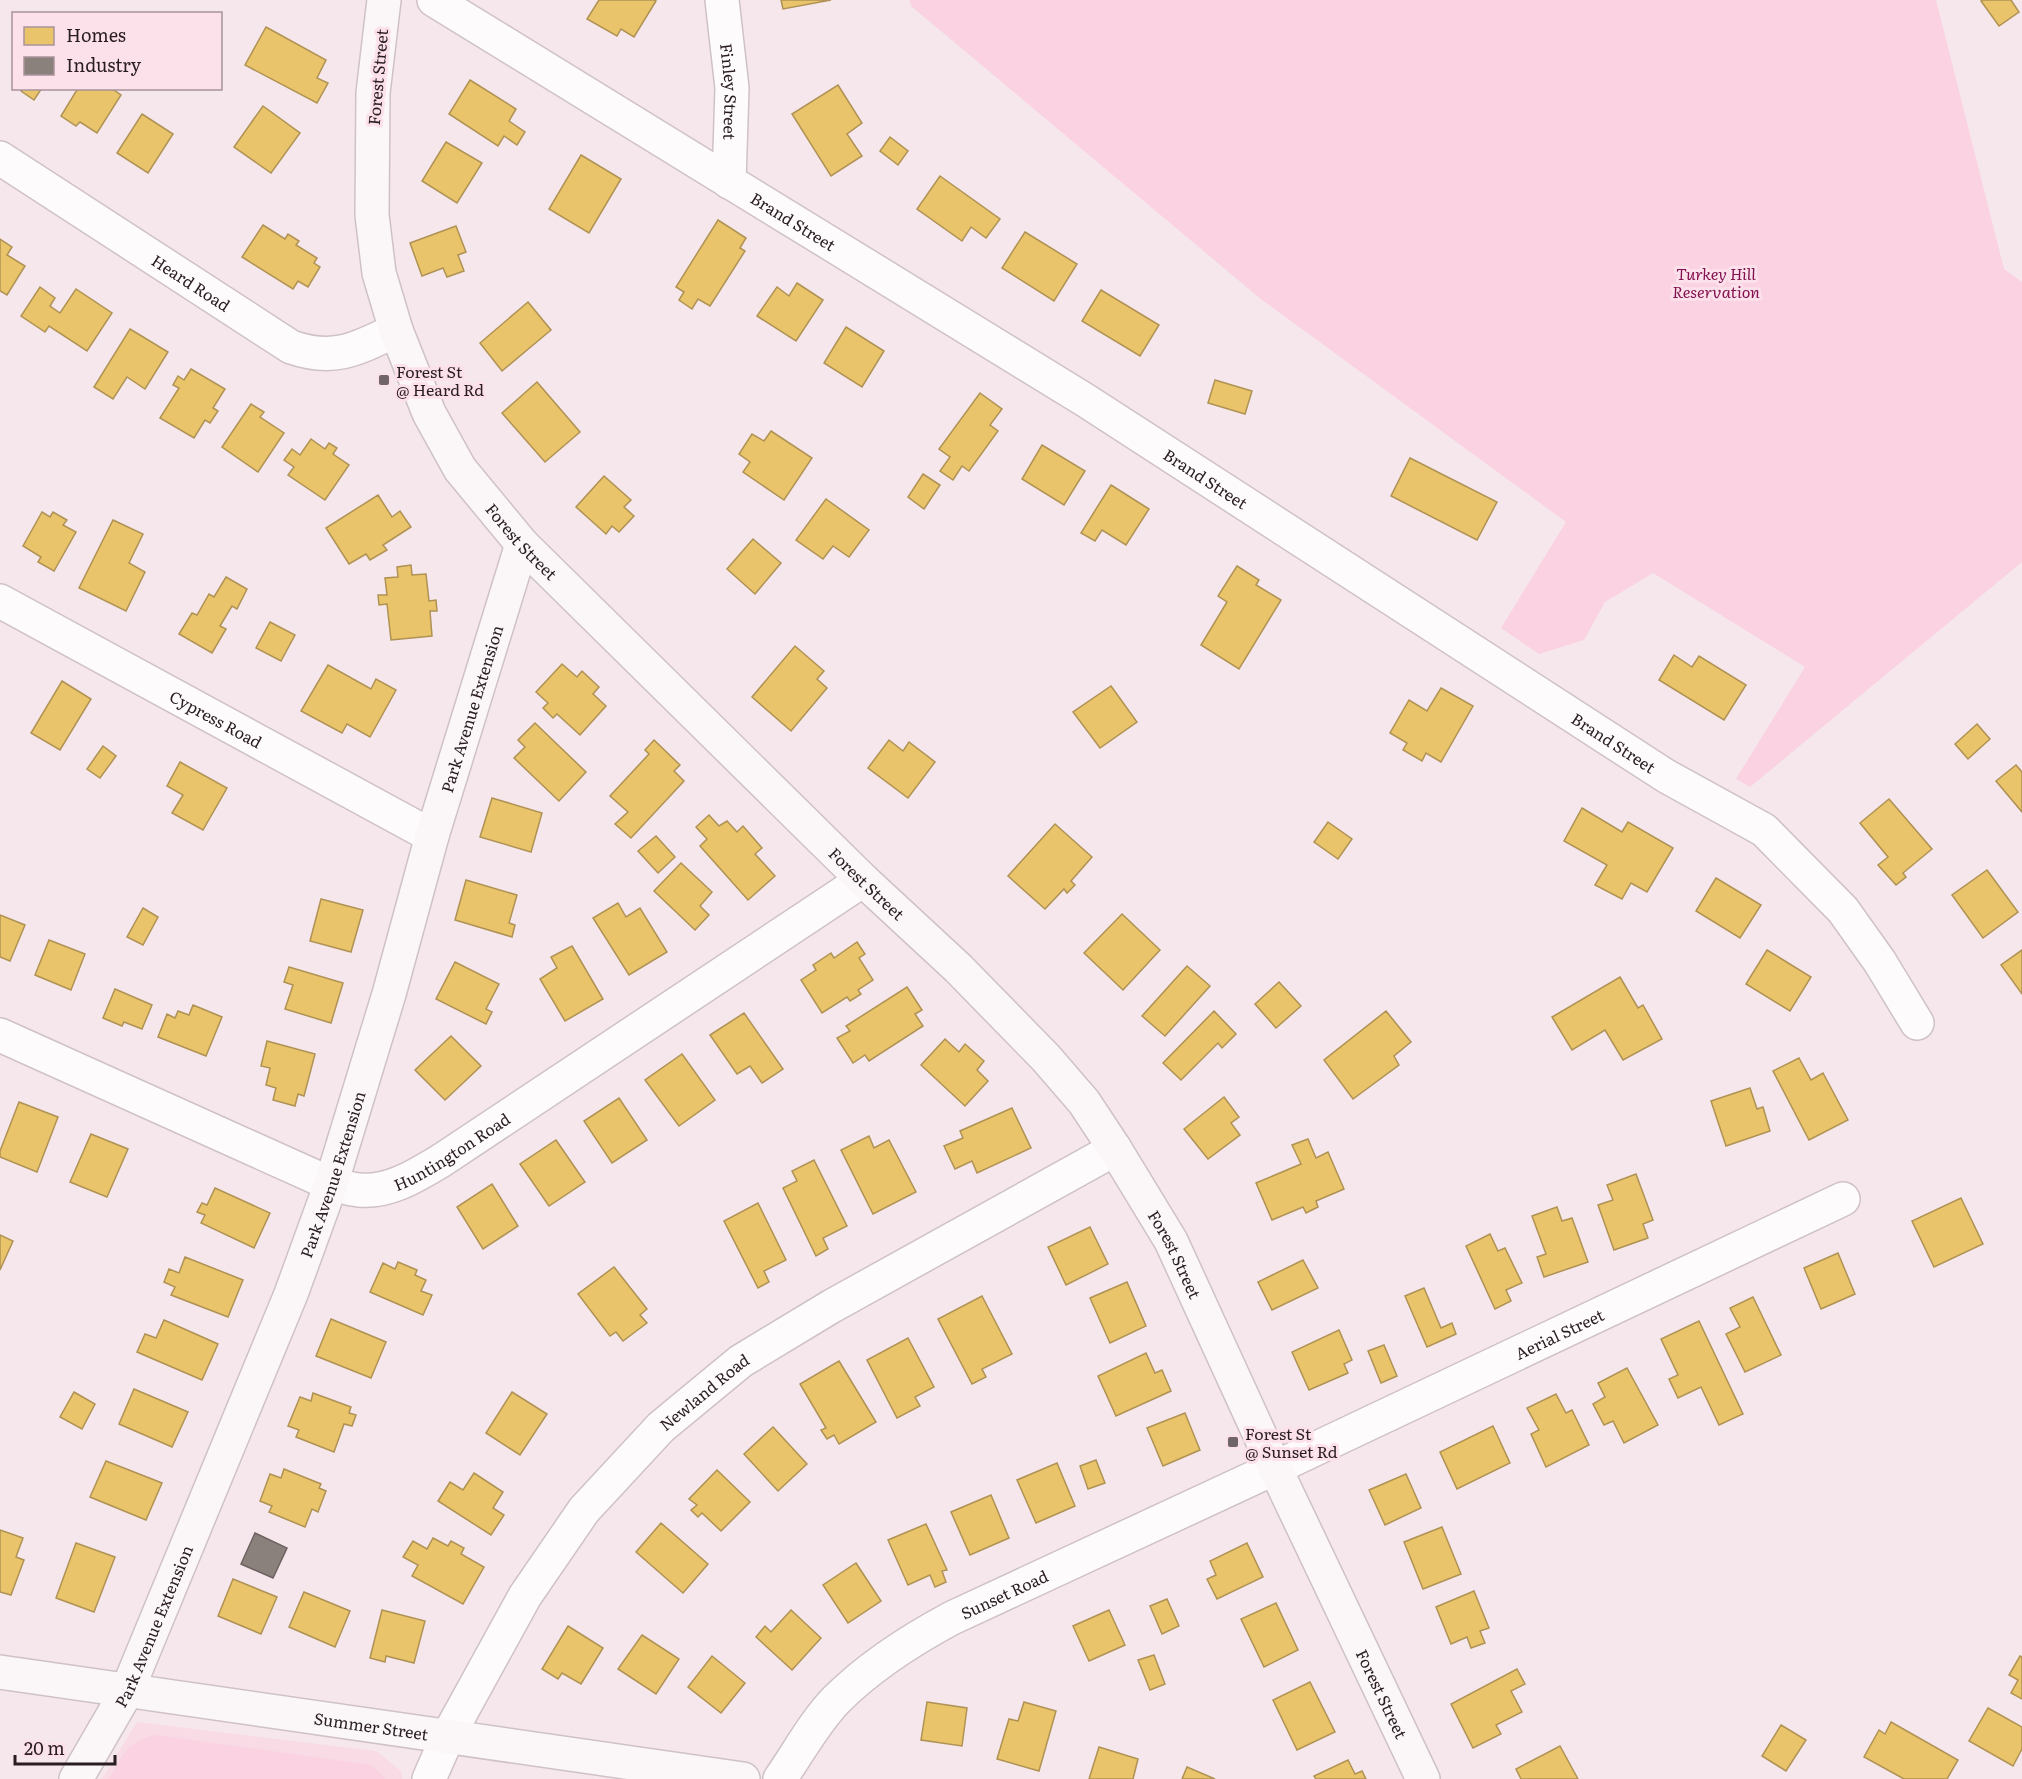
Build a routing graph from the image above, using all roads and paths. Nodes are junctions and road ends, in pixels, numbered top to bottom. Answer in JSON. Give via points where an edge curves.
{"nodes":[{"id":1,"x":384,"y":0,"type":"edge"},
{"id":2,"x":434,"y":0,"type":"edge"},
{"id":3,"x":722,"y":0,"type":"edge"},
{"id":4,"x":0,"y":158,"type":"edge"},
{"id":5,"x":729,"y":182,"type":"junction"},
{"id":6,"x":396,"y":330,"type":"junction"},
{"id":7,"x":522,"y":544,"type":"junction"},
{"id":8,"x":0,"y":601,"type":"edge"},
{"id":9,"x":432,"y":836,"type":"junction"},
{"id":10,"x":863,"y":880,"type":"junction"},
{"id":11,"x":1917,"y":1023,"type":"dead end"},
{"id":12,"x":0,"y":1035,"type":"edge"},
{"id":13,"x":1115,"y":1149,"type":"junction"},
{"id":14,"x":331,"y":1184,"type":"junction"},
{"id":15,"x":1843,"y":1199,"type":"dead end"},
{"id":16,"x":1275,"y":1468,"type":"junction"},
{"id":17,"x":0,"y":1672,"type":"edge"},
{"id":18,"x":127,"y":1691,"type":"junction"},
{"id":19,"x":448,"y":1736,"type":"junction"},
{"id":20,"x":76,"y":1779,"type":"edge"},
{"id":21,"x":429,"y":1779,"type":"edge"},
{"id":22,"x":743,"y":1779,"type":"edge"},
{"id":23,"x":780,"y":1779,"type":"edge"},
{"id":24,"x":1423,"y":1779,"type":"edge"}],
"edges":[{"from":1,"to":6,"type":"main road","name":"Forest Street","via":[[373,93],[372,215],[379,273]]},
{"from":2,"to":5,"type":"street","name":"Brand Street"},
{"from":3,"to":5,"type":"street","name":"Finley Street","via":[[732,88]]},
{"from":4,"to":6,"type":"street","name":"Heard Road","via":[[291,347],[310,354],[341,354]]},
{"from":5,"to":11,"type":"street","name":"Brand Street","via":[[1085,400],[1666,776],[1764,830],[1842,910]]},
{"from":6,"to":7,"type":"main road","name":"Forest Street","via":[[429,413],[460,469]]},
{"from":7,"to":9,"type":"main road","name":"Park Avenue Extension"},
{"from":7,"to":10,"type":"main road","name":"Forest Street"},
{"from":8,"to":9,"type":"street","name":"Cypress Road"},
{"from":9,"to":14,"type":"main road","name":"Park Avenue Extension"},
{"from":10,"to":13,"type":"main road","name":"Forest Street","via":[[958,968],[1046,1058],[1084,1102]]},
{"from":10,"to":14,"type":"street","name":"Huntington Road","via":[[418,1174],[392,1186],[361,1190]]},
{"from":12,"to":14,"type":"street","name":"Huntington Road"},
{"from":13,"to":16,"type":"main road","name":"Forest Street","via":[[1171,1240]]},
{"from":13,"to":19,"type":"street","name":"Newland Road","via":[[741,1361],[661,1427],[584,1510],[525,1596]]},
{"from":14,"to":18,"type":"main road","name":"Park Avenue Extension","via":[[274,1337]]},
{"from":15,"to":16,"type":"street","name":"Aerial Street"},
{"from":16,"to":23,"type":"street","name":"Sunset Road","via":[[909,1641],[869,1670],[835,1702]]},
{"from":16,"to":24,"type":"main road","name":"Forest Street"},
{"from":17,"to":18,"type":"main road","name":"Summer Street"},
{"from":18,"to":19,"type":"main road","name":"Summer Street"},
{"from":18,"to":20,"type":"main road","name":"Park Avenue Extension"},
{"from":19,"to":21,"type":"street","name":"Newland Road"},
{"from":19,"to":22,"type":"main road","name":"Summer Street"}]}
